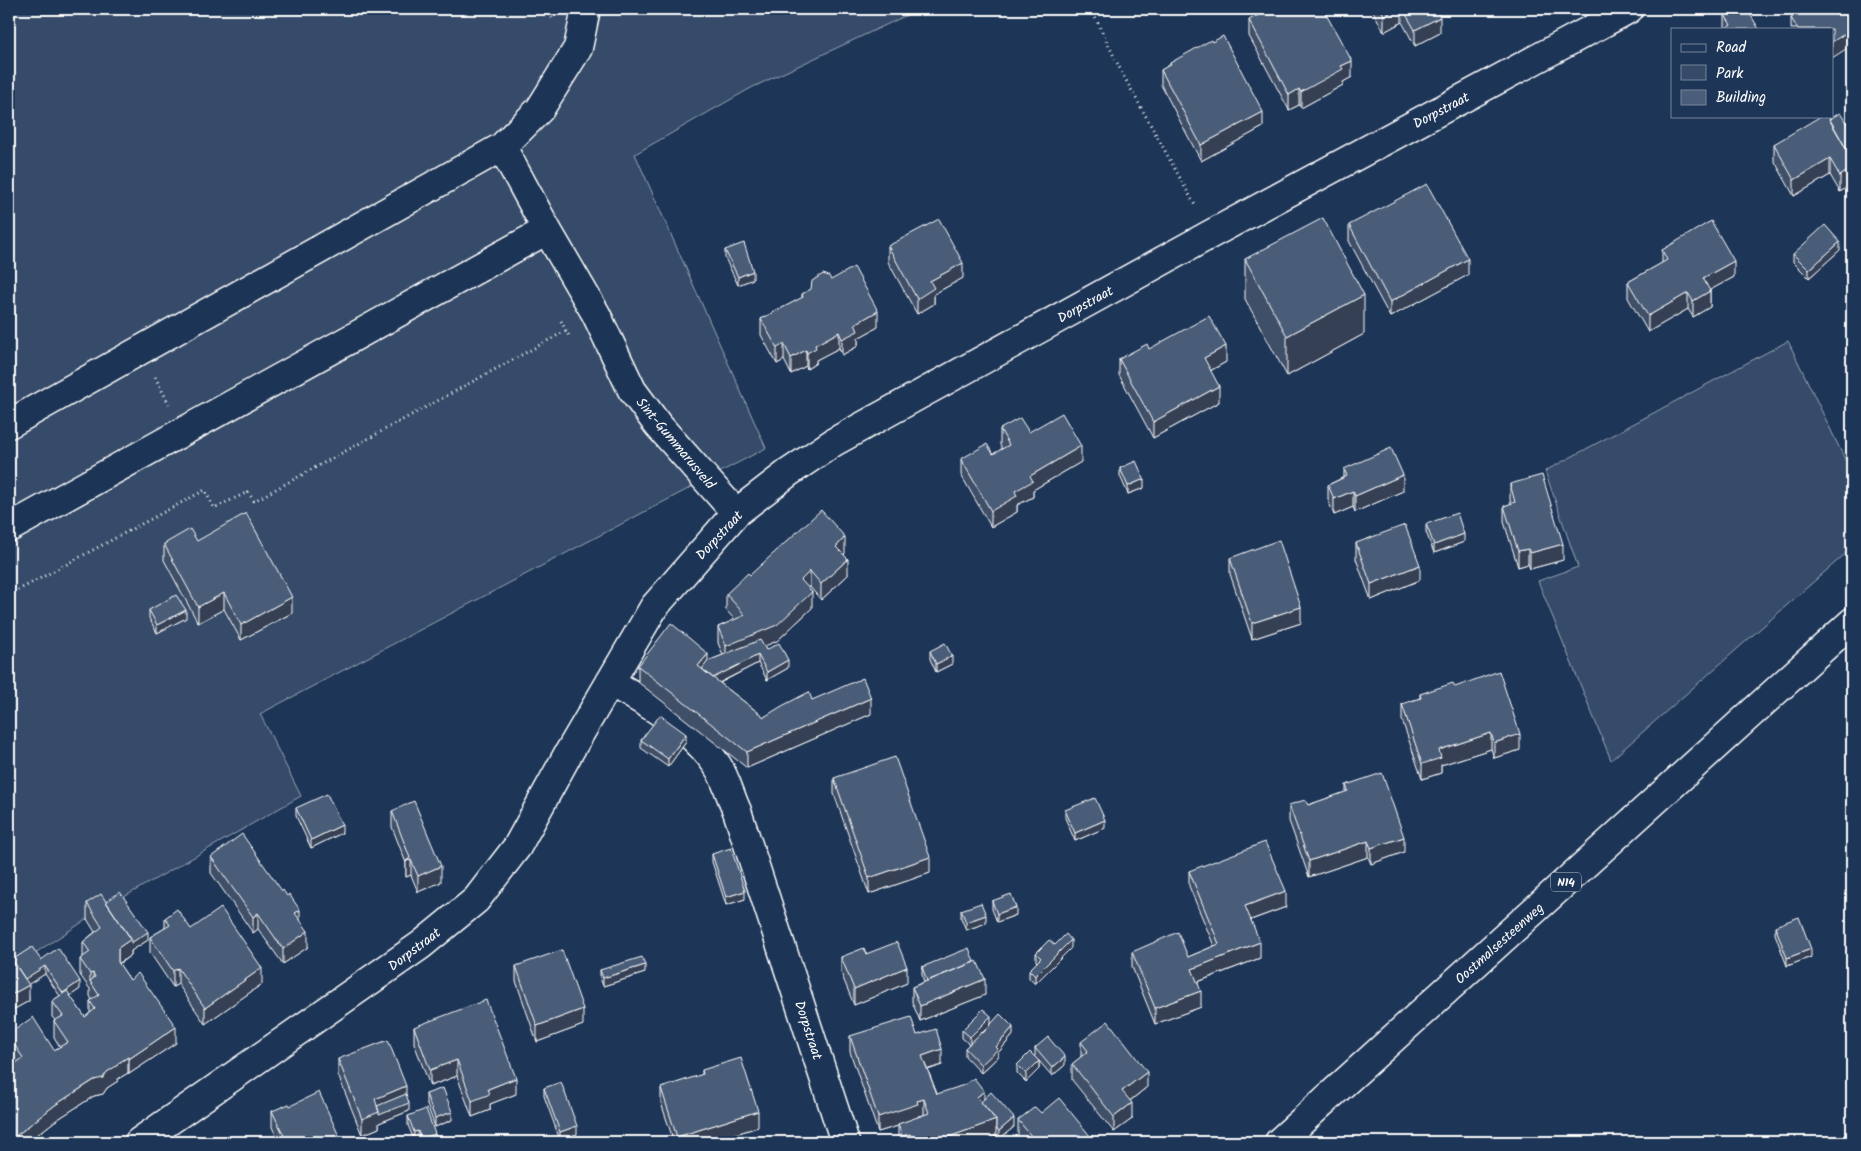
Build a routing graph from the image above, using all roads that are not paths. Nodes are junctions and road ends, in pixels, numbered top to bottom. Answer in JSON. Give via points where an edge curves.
{"nodes":[{"id":1,"x":586,"y":9,"type":"edge"},
{"id":2,"x":1629,"y":9,"type":"edge"},
{"id":3,"x":502,"y":147,"type":"junction"},
{"id":4,"x":547,"y":230,"type":"junction"},
{"id":5,"x":9,"y":424,"type":"edge"},
{"id":6,"x":736,"y":514,"type":"junction"},
{"id":7,"x":9,"y":528,"type":"edge"},
{"id":8,"x":1852,"y":622,"type":"edge"},
{"id":9,"x":610,"y":682,"type":"junction"},
{"id":10,"x":139,"y":1142,"type":"edge"},
{"id":11,"x":846,"y":1142,"type":"edge"},
{"id":12,"x":1279,"y":1142,"type":"edge"}],
"edges":[{"from":1,"to":3,"type":"street","via":[[578,48],[540,109]]},
{"from":2,"to":6,"type":"street","name":"Dorpstraat","via":[[834,442]]},
{"from":3,"to":4,"type":"street","name":"Sint-Gummarusveld"},
{"from":3,"to":5,"type":"street"},
{"from":4,"to":6,"type":"street","name":"Sint-Gummarusveld","via":[[596,314],[632,390],[658,425]]},
{"from":4,"to":7,"type":"street"},
{"from":6,"to":9,"type":"street","name":"Dorpstraat","via":[[654,607]]},
{"from":8,"to":12,"type":"street","name":"Oostmalsesteenweg","number":"N14"},
{"from":9,"to":10,"type":"street","name":"Dorpstraat","via":[[517,847],[476,900],[421,945]]},
{"from":9,"to":11,"type":"street","name":"Dorpstraat","via":[[663,713],[700,744],[718,766],[736,811]]}]}
